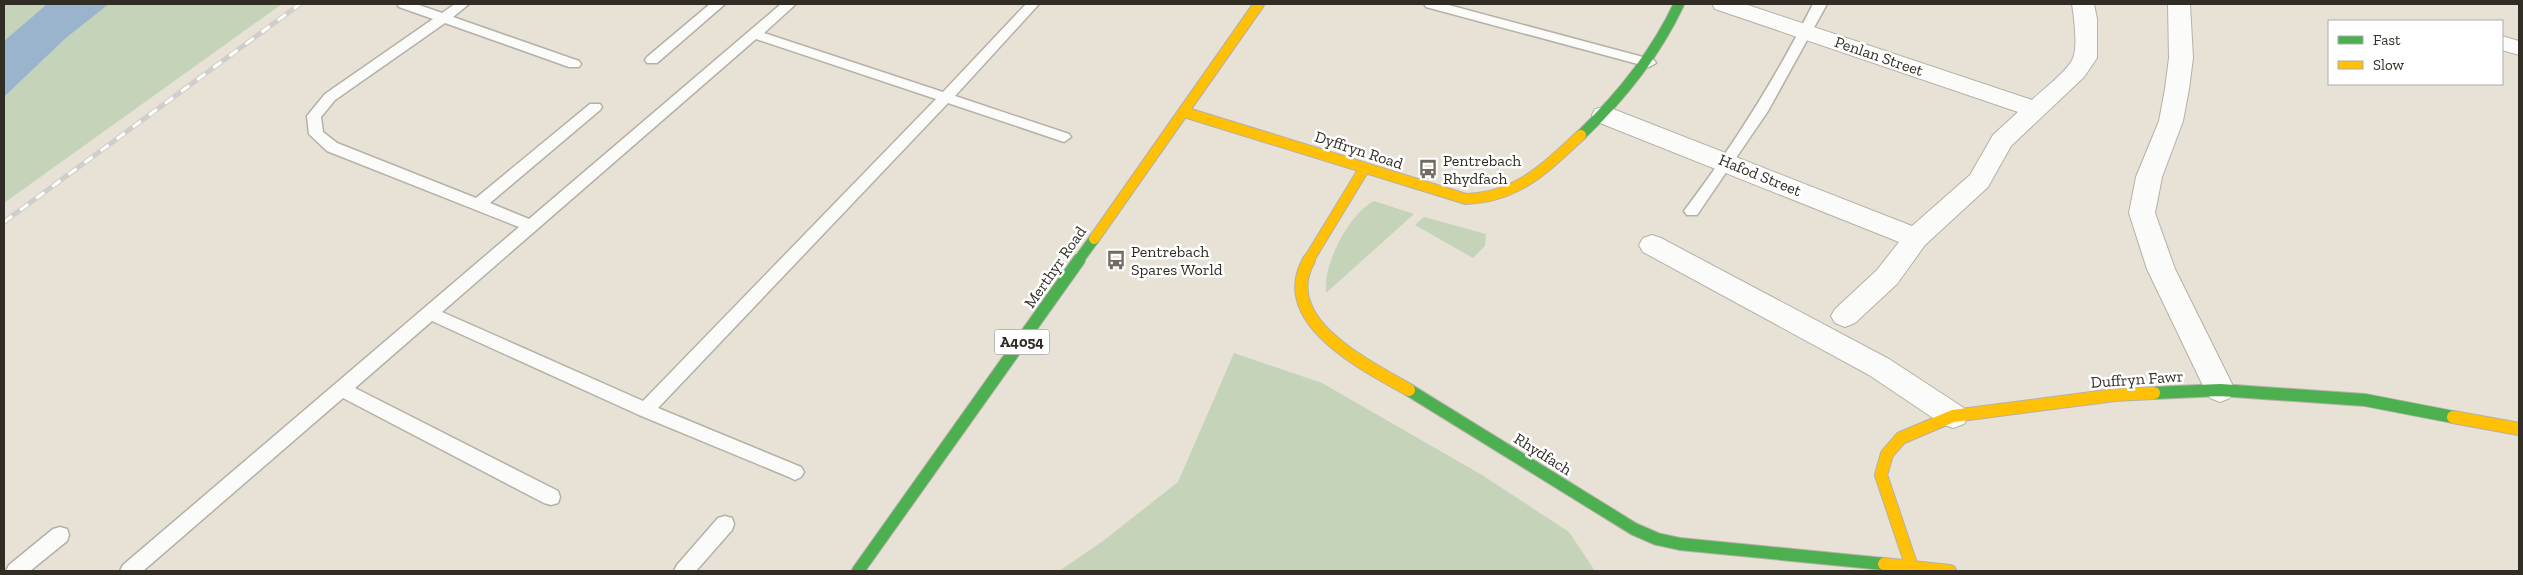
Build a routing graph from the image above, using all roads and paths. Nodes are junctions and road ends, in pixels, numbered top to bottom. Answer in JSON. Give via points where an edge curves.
{"nodes":[{"id":1,"x":404,"y":4,"type":"edge"},
{"id":2,"x":463,"y":4,"type":"edge"},
{"id":3,"x":718,"y":4,"type":"edge"},
{"id":4,"x":789,"y":4,"type":"edge"},
{"id":5,"x":1033,"y":4,"type":"edge"},
{"id":6,"x":1259,"y":4,"type":"edge"},
{"id":7,"x":1430,"y":4,"type":"edge"},
{"id":8,"x":1679,"y":4,"type":"edge"},
{"id":9,"x":1723,"y":4,"type":"edge"},
{"id":10,"x":1820,"y":4,"type":"edge"},
{"id":11,"x":2083,"y":4,"type":"edge"},
{"id":12,"x":2179,"y":4,"type":"edge"},
{"id":13,"x":443,"y":18,"type":"junction"},
{"id":14,"x":1807,"y":31,"type":"junction"},
{"id":15,"x":754,"y":34,"type":"junction"},
{"id":16,"x":2503,"y":43,"type":"edge"},
{"id":17,"x":2519,"y":48,"type":"edge"},
{"id":18,"x":652,"y":60,"type":"dead end"},
{"id":19,"x":1649,"y":63,"type":"junction"},
{"id":20,"x":574,"y":64,"type":"dead end"},
{"id":21,"x":946,"y":98,"type":"junction"},
{"id":22,"x":595,"y":107,"type":"dead end"},
{"id":23,"x":2034,"y":109,"type":"junction"},
{"id":24,"x":1184,"y":112,"type":"junction"},
{"id":25,"x":1604,"y":115,"type":"junction"},
{"id":26,"x":1064,"y":137,"type":"dead end"},
{"id":27,"x":1729,"y":162,"type":"junction"},
{"id":28,"x":1364,"y":169,"type":"junction"},
{"id":29,"x":479,"y":204,"type":"junction"},
{"id":30,"x":1692,"y":212,"type":"dead end"},
{"id":31,"x":529,"y":226,"type":"junction"},
{"id":32,"x":1916,"y":238,"type":"junction"},
{"id":33,"x":1652,"y":245,"type":"dead end"},
{"id":34,"x":429,"y":312,"type":"junction"},
{"id":35,"x":1846,"y":316,"type":"dead end"},
{"id":36,"x":341,"y":389,"type":"junction"},
{"id":37,"x":2220,"y":390,"type":"junction"},
{"id":38,"x":645,"y":410,"type":"junction"},
{"id":39,"x":1953,"y":416,"type":"junction"},
{"id":40,"x":2519,"y":429,"type":"edge"},
{"id":41,"x":795,"y":472,"type":"dead end"},
{"id":42,"x":551,"y":497,"type":"dead end"},
{"id":43,"x":725,"y":524,"type":"dead end"},
{"id":44,"x":60,"y":536,"type":"dead end"},
{"id":45,"x":1912,"y":567,"type":"junction"},
{"id":46,"x":16,"y":571,"type":"edge"},
{"id":47,"x":130,"y":571,"type":"edge"},
{"id":48,"x":684,"y":571,"type":"edge"},
{"id":49,"x":858,"y":571,"type":"edge"},
{"id":50,"x":1950,"y":571,"type":"edge"}],
"edges":[{"from":1,"to":13,"type":"lane"},
{"from":2,"to":13,"type":"lane"},
{"from":3,"to":18,"type":"lane"},
{"from":4,"to":15,"type":"lane"},
{"from":5,"to":21,"type":"lane"},
{"from":6,"to":24,"type":"street","name":"Merthyr Road","number":"A4054"},
{"from":7,"to":19,"type":"lane"},
{"from":8,"to":19,"type":"street","name":"Dyffryn Road"},
{"from":9,"to":14,"type":"street","name":"Penlan Street"},
{"from":10,"to":14,"type":"lane"},
{"from":11,"to":23,"type":"street","via":[[2085,58],[2064,85]]},
{"from":12,"to":37,"type":"street","via":[[2181,58],[2178,89],[2171,122],[2149,177],[2142,212],[2161,269]]},
{"from":13,"to":20,"type":"lane"},
{"from":13,"to":29,"type":"lane","via":[[330,97],[314,116],[316,134],[332,147]]},
{"from":14,"to":23,"type":"street","name":"Penlan Street"},
{"from":14,"to":27,"type":"lane"},
{"from":15,"to":21,"type":"lane"},
{"from":15,"to":31,"type":"lane"},
{"from":16,"to":17,"type":"street"},
{"from":19,"to":25,"type":"street","name":"Dyffryn Road"},
{"from":21,"to":26,"type":"lane"},
{"from":21,"to":38,"type":"lane"},
{"from":22,"to":29,"type":"lane"},
{"from":23,"to":32,"type":"street","via":[[2002,141],[1979,181]]},
{"from":24,"to":28,"type":"street","name":"Dyffryn Road"},
{"from":24,"to":49,"type":"street","name":"Merthyr Road","number":"A4054"},
{"from":25,"to":27,"type":"street","name":"Hafod Street"},
{"from":25,"to":28,"type":"street","name":"Dyffryn Road","via":[[1530,180],[1500,196],[1482,200],[1461,199]]},
{"from":27,"to":30,"type":"lane"},
{"from":27,"to":32,"type":"street","name":"Hafod Street"},
{"from":28,"to":45,"type":"street","name":"Rhydfach","via":[[1305,268],[1301,289],[1309,316],[1346,352],[1634,530],[1657,540]]},
{"from":29,"to":31,"type":"lane"},
{"from":31,"to":34,"type":"lane"},
{"from":32,"to":35,"type":"street","via":[[1887,277]]},
{"from":33,"to":39,"type":"street","via":[[1879,367]]},
{"from":34,"to":36,"type":"lane"},
{"from":34,"to":38,"type":"lane"},
{"from":36,"to":42,"type":"lane"},
{"from":36,"to":47,"type":"lane"},
{"from":37,"to":39,"type":"street","name":"Duffryn Fawr","via":[[2114,395]]},
{"from":37,"to":40,"type":"street","name":"Duffryn Fawr","via":[[2365,400]]},
{"from":38,"to":41,"type":"lane"},
{"from":39,"to":45,"type":"street","name":"Duffryn Fawr","via":[[1901,438],[1887,454],[1881,475]]},
{"from":43,"to":48,"type":"lane"},
{"from":44,"to":46,"type":"lane"},
{"from":45,"to":50,"type":"street","name":"Rhydfach"}]}
